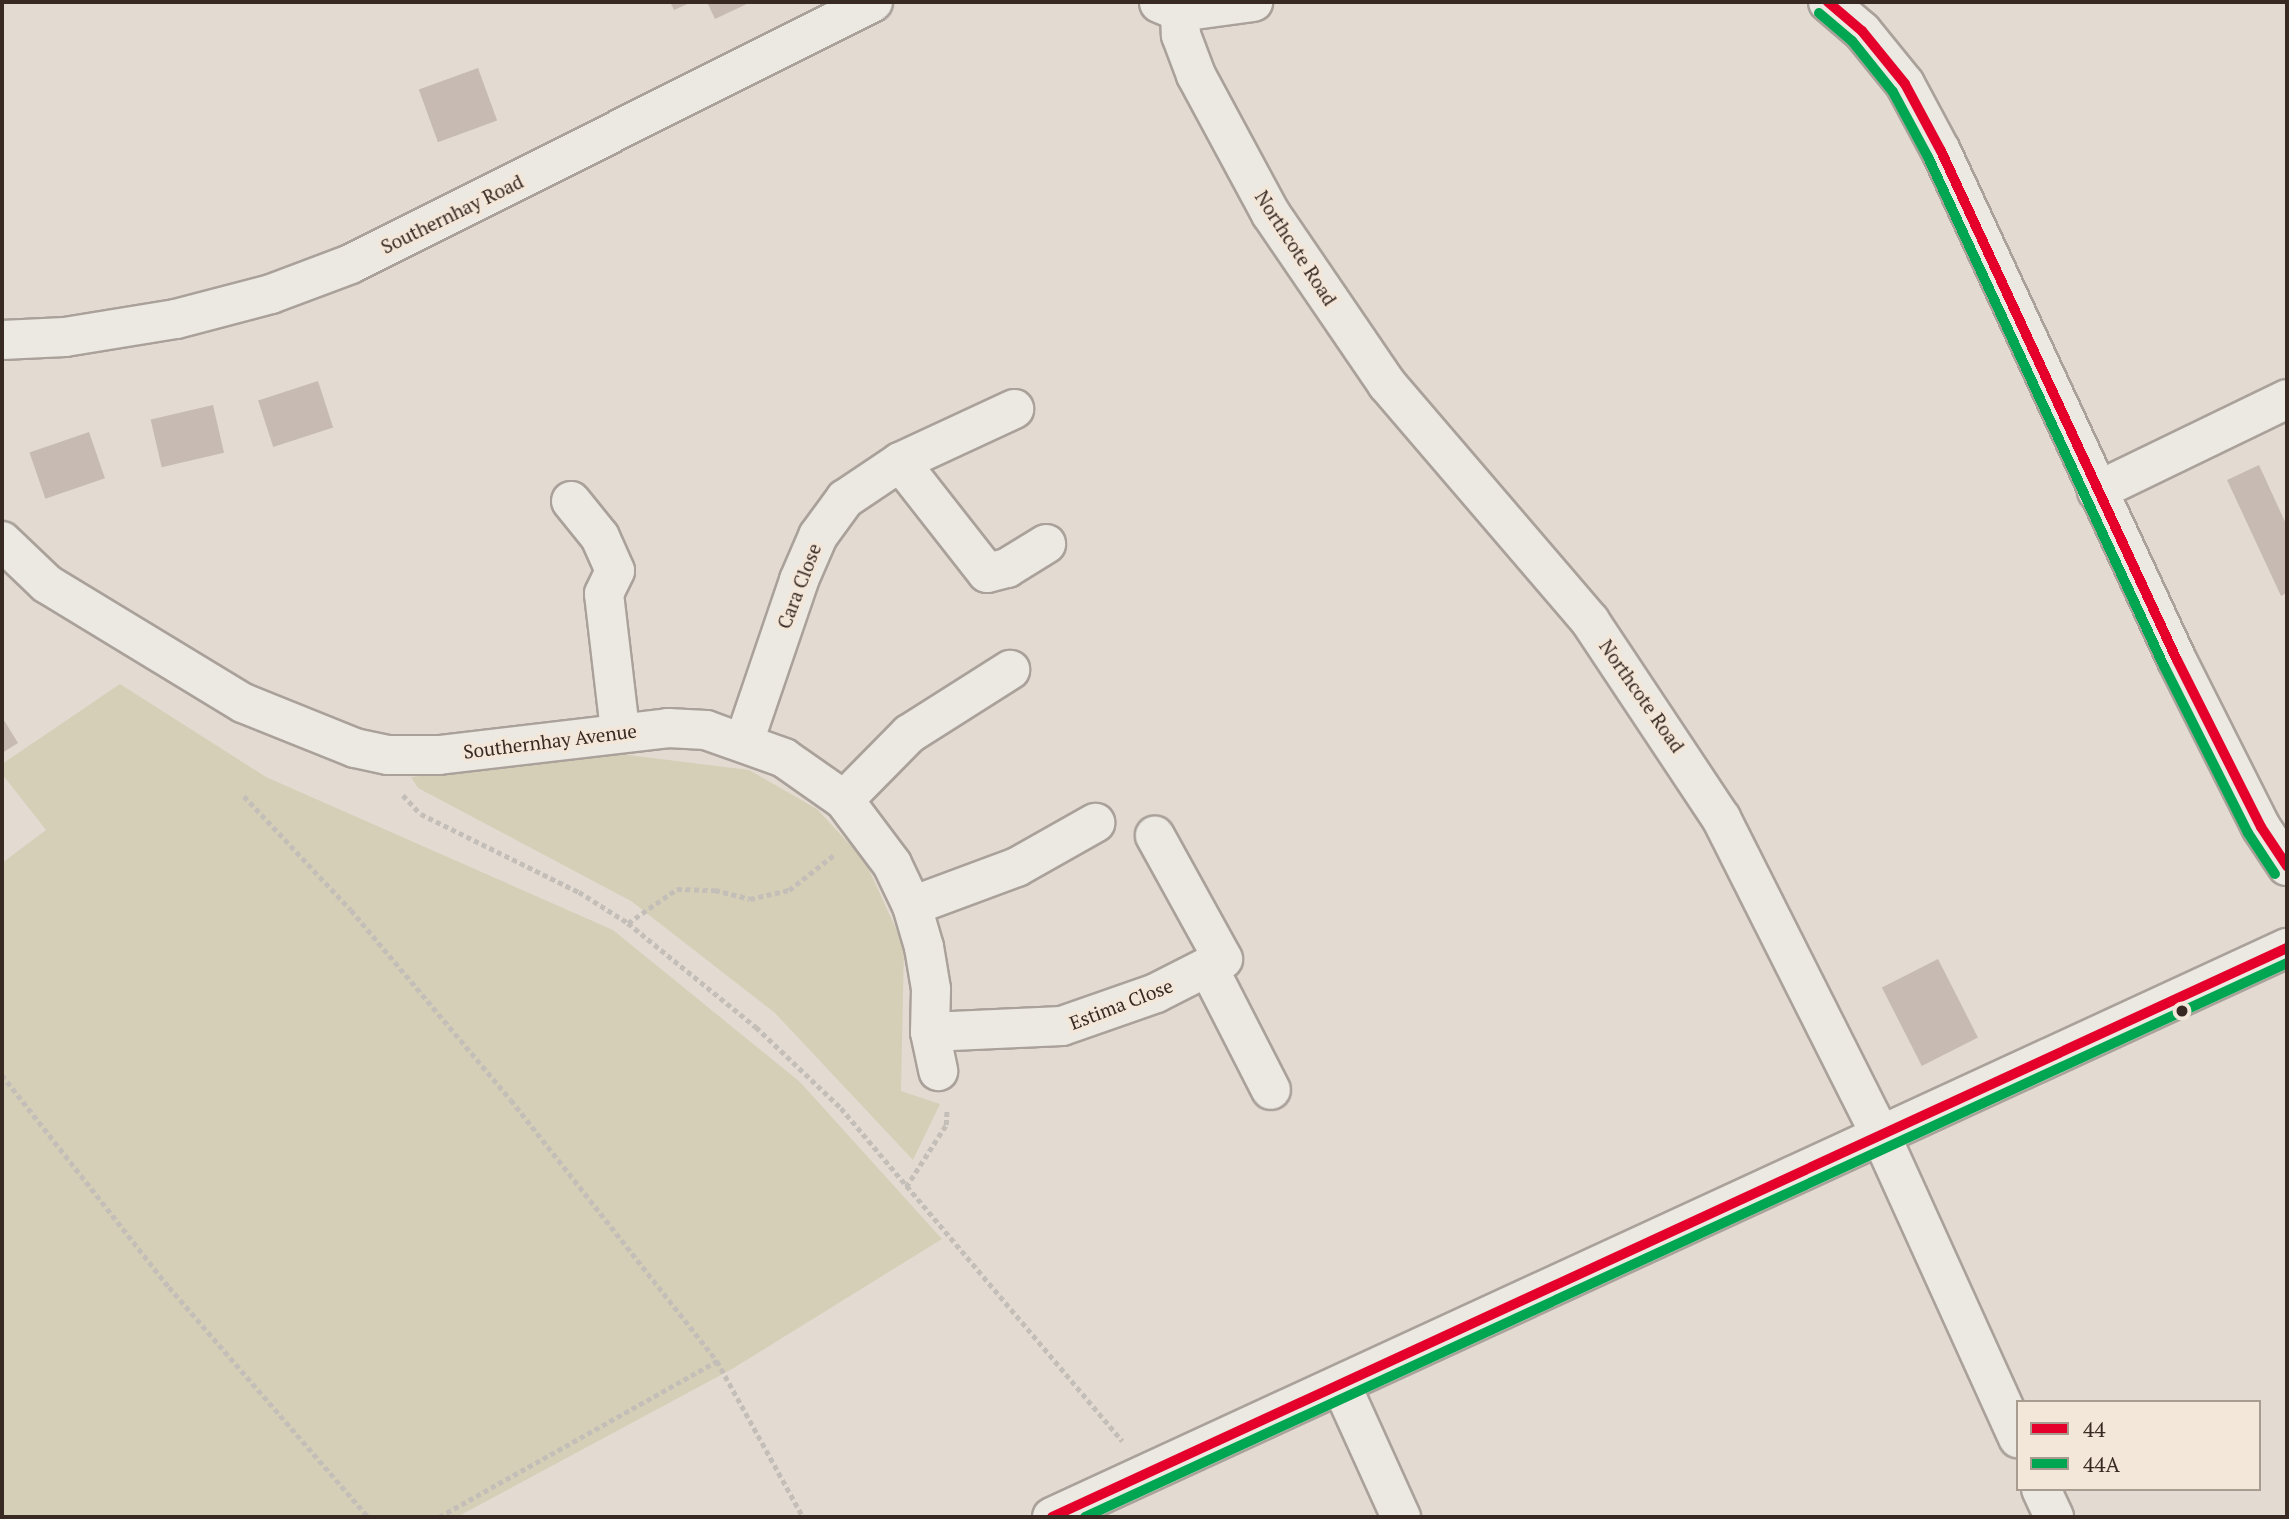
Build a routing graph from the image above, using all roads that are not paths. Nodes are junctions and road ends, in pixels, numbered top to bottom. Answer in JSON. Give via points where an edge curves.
{"nodes":[{"id":1,"x":873,"y":2,"type":"edge"},
{"id":2,"x":1253,"y":2,"type":"edge"},
{"id":3,"x":1828,"y":2,"type":"edge"},
{"id":4,"x":1168,"y":7,"type":"edge"},
{"id":5,"x":2,"y":340,"type":"edge"},
{"id":6,"x":2287,"y":400,"type":"edge"},
{"id":7,"x":1014,"y":409,"type":"dead end"},
{"id":8,"x":900,"y":462,"type":"junction"},
{"id":9,"x":2097,"y":491,"type":"junction"},
{"id":10,"x":571,"y":501,"type":"dead end"},
{"id":11,"x":1046,"y":544,"type":"dead end"},
{"id":12,"x":7,"y":560,"type":"edge"},
{"id":13,"x":1010,"y":670,"type":"dead end"},
{"id":14,"x":620,"y":731,"type":"junction"},
{"id":15,"x":744,"y":742,"type":"junction"},
{"id":16,"x":856,"y":812,"type":"junction"},
{"id":17,"x":1095,"y":823,"type":"dead end"},
{"id":18,"x":1155,"y":836,"type":"dead end"},
{"id":19,"x":2287,"y":866,"type":"edge"},
{"id":20,"x":912,"y":906,"type":"junction"},
{"id":21,"x":2287,"y":947,"type":"edge"},
{"id":22,"x":1215,"y":963,"type":"junction"},
{"id":23,"x":930,"y":1032,"type":"junction"},
{"id":24,"x":938,"y":1071,"type":"road end"},
{"id":25,"x":1272,"y":1090,"type":"dead end"},
{"id":26,"x":1881,"y":1136,"type":"junction"},
{"id":27,"x":1342,"y":1387,"type":"junction"},
{"id":28,"x":2016,"y":1434,"type":"edge"},
{"id":29,"x":2042,"y":1491,"type":"edge"},
{"id":30,"x":1052,"y":1517,"type":"edge"},
{"id":31,"x":1401,"y":1517,"type":"edge"},
{"id":32,"x":2054,"y":1517,"type":"edge"}],
"edges":[{"from":1,"to":5,"type":"street","name":"Southernhay Road","via":[[351,264],[271,294],[176,319],[65,337]]},
{"from":2,"to":4,"type":"street"},
{"from":3,"to":9,"type":"street","via":[[1861,31],[1905,85],[1941,151]]},
{"from":4,"to":26,"type":"street","name":"Northcote Road","via":[[1196,75],[1271,215],[1387,384],[1590,621],[1669,733],[1721,818]]},
{"from":6,"to":9,"type":"street"},
{"from":7,"to":8,"type":"street","name":"Cara Close"},
{"from":8,"to":11,"type":"street","via":[[987,573],[1007,568]]},
{"from":8,"to":15,"type":"street","name":"Cara Close","via":[[845,499],[818,536]]},
{"from":9,"to":19,"type":"street","via":[[2261,827]]},
{"from":10,"to":14,"type":"street","via":[[600,537],[615,571],[604,594]]},
{"from":12,"to":14,"type":"street","name":"Southernhay Avenue","via":[[243,703],[321,737],[388,755],[439,755]]},
{"from":13,"to":16,"type":"street","via":[[909,734]]},
{"from":14,"to":15,"type":"street","name":"Southernhay Avenue","via":[[706,730]]},
{"from":15,"to":16,"type":"street","name":"Southernhay Avenue","via":[[784,758]]},
{"from":16,"to":20,"type":"street","name":"Southernhay Avenue","via":[[892,863]]},
{"from":17,"to":20,"type":"street","via":[[1017,867]]},
{"from":18,"to":22,"type":"street"},
{"from":20,"to":23,"type":"street","name":"Southernhay Avenue","via":[[931,989]]},
{"from":21,"to":26,"type":"street"},
{"from":22,"to":23,"type":"street","name":"Estima Close","via":[[1156,993],[1062,1026]]},
{"from":22,"to":25,"type":"street","via":[[1233,1015]]},
{"from":23,"to":24,"type":"street","name":"Southernhay Avenue"},
{"from":26,"to":27,"type":"street"},
{"from":26,"to":28,"type":"street","name":"Northcote Road"},
{"from":27,"to":30,"type":"street"},
{"from":27,"to":31,"type":"street"},
{"from":29,"to":32,"type":"street"}]}
